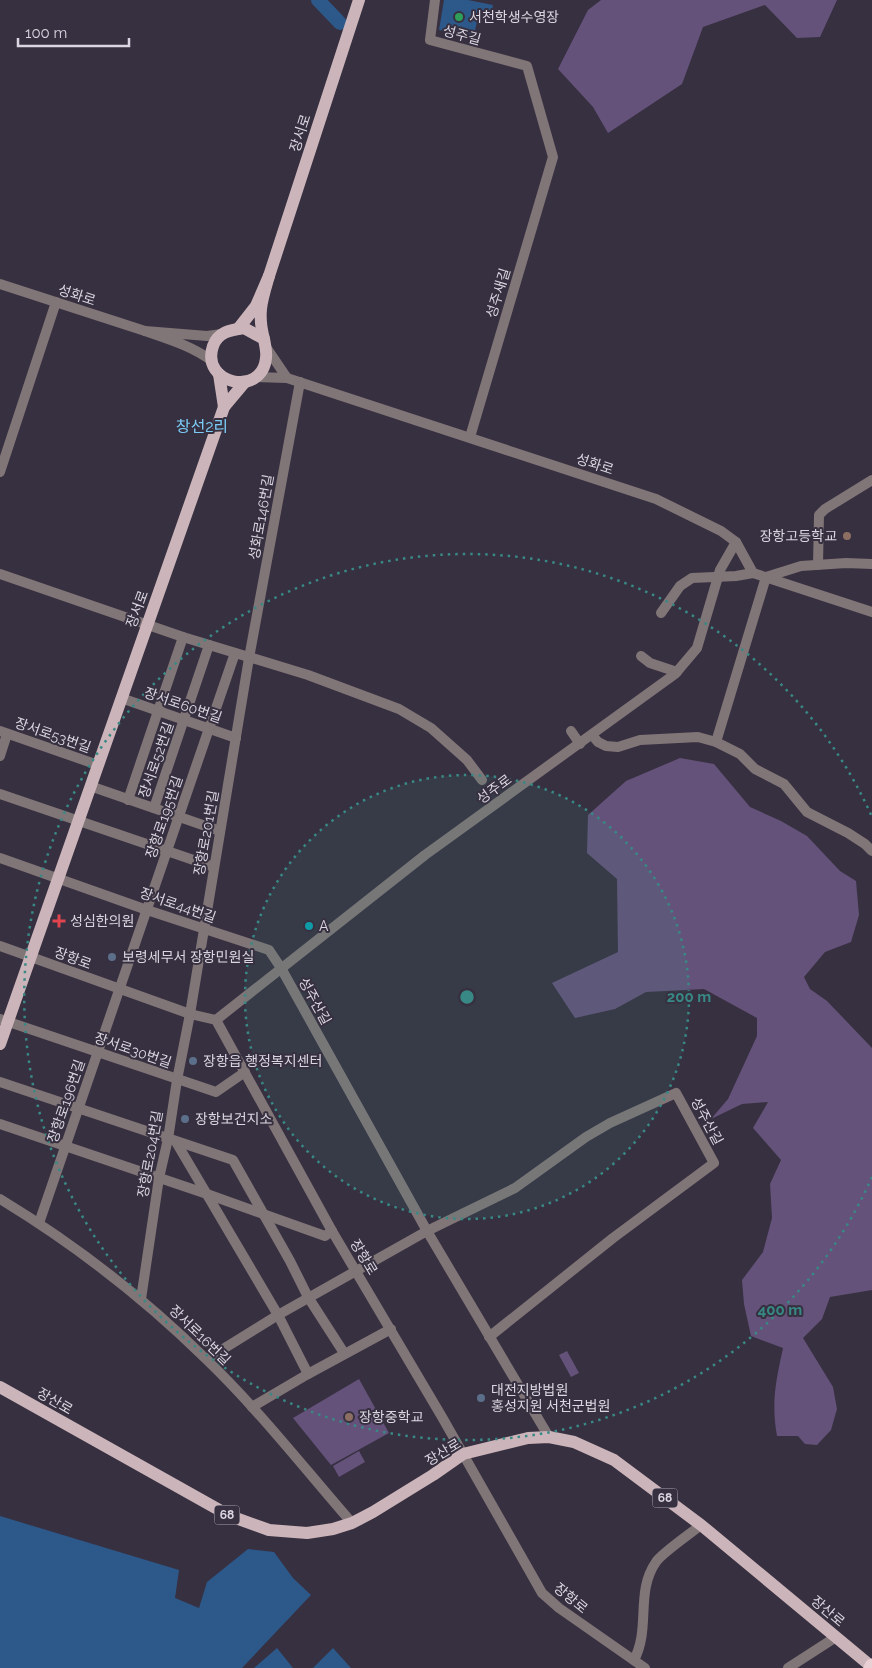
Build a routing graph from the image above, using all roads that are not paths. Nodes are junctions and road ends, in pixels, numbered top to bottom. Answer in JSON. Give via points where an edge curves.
{"nodes":[{"id":1,"x":359,"y":0,"type":"edge"},
{"id":2,"x":435,"y":0,"type":"edge"},
{"id":3,"x":553,"y":157,"type":"joint"},
{"id":4,"x":269,"y":276,"type":"junction"},
{"id":5,"x":0,"y":284,"type":"edge"},
{"id":6,"x":56,"y":302,"type":"junction"},
{"id":7,"x":238,"y":329,"type":"junction"},
{"id":8,"x":145,"y":331,"type":"junction"},
{"id":9,"x":222,"y":334,"type":"junction"},
{"id":10,"x":264,"y":342,"type":"junction"},
{"id":11,"x":212,"y":361,"type":"junction"},
{"id":12,"x":219,"y":374,"type":"junction"},
{"id":13,"x":287,"y":378,"type":"junction"},
{"id":14,"x":250,"y":379,"type":"junction"},
{"id":15,"x":300,"y":382,"type":"junction"},
{"id":16,"x":224,"y":407,"type":"junction"},
{"id":17,"x":470,"y":437,"type":"junction"},
{"id":18,"x":0,"y":472,"type":"edge"},
{"id":19,"x":872,"y":480,"type":"edge"},
{"id":20,"x":736,"y":542,"type":"junction"},
{"id":21,"x":872,"y":564,"type":"edge"},
{"id":22,"x":818,"y":565,"type":"junction"},
{"id":23,"x":753,"y":573,"type":"junction"},
{"id":24,"x":0,"y":574,"type":"edge"},
{"id":25,"x":718,"y":576,"type":"junction"},
{"id":26,"x":766,"y":577,"type":"junction"},
{"id":27,"x":872,"y":612,"type":"edge"},
{"id":28,"x":661,"y":613,"type":"dead end"},
{"id":29,"x":148,"y":625,"type":"junction"},
{"id":30,"x":183,"y":637,"type":"junction"},
{"id":31,"x":210,"y":645,"type":"junction"},
{"id":32,"x":235,"y":654,"type":"junction"},
{"id":33,"x":641,"y":656,"type":"dead end"},
{"id":34,"x":249,"y":658,"type":"junction"},
{"id":35,"x":677,"y":672,"type":"junction"},
{"id":36,"x":121,"y":698,"type":"junction"},
{"id":37,"x":158,"y":711,"type":"junction"},
{"id":38,"x":184,"y":720,"type":"junction"},
{"id":39,"x":208,"y":728,"type":"junction"},
{"id":40,"x":571,"y":731,"type":"dead end"},
{"id":41,"x":4,"y":733,"type":"edge"},
{"id":42,"x":592,"y":735,"type":"junction"},
{"id":43,"x":236,"y":738,"type":"junction"},
{"id":44,"x":716,"y":742,"type":"junction"},
{"id":45,"x":580,"y":744,"type":"junction"},
{"id":46,"x":0,"y":756,"type":"edge"},
{"id":47,"x":98,"y":765,"type":"junction"},
{"id":48,"x":482,"y":780,"type":"dead end"},
{"id":49,"x":90,"y":786,"type":"junction"},
{"id":50,"x":0,"y":794,"type":"edge"},
{"id":51,"x":128,"y":800,"type":"junction"},
{"id":52,"x":154,"y":808,"type":"junction"},
{"id":53,"x":179,"y":817,"type":"junction"},
{"id":54,"x":78,"y":820,"type":"junction"},
{"id":55,"x":220,"y":831,"type":"junction"},
{"id":56,"x":167,"y":851,"type":"junction"},
{"id":57,"x":872,"y":851,"type":"edge"},
{"id":58,"x":0,"y":858,"type":"edge"},
{"id":59,"x":214,"y":867,"type":"junction"},
{"id":60,"x":59,"y":878,"type":"junction"},
{"id":61,"x":147,"y":910,"type":"junction"},
{"id":62,"x":204,"y":928,"type":"junction"},
{"id":63,"x":0,"y":946,"type":"edge"},
{"id":64,"x":30,"y":957,"type":"junction"},
{"id":65,"x":282,"y":968,"type":"junction"},
{"id":66,"x":120,"y":989,"type":"junction"},
{"id":67,"x":190,"y":1014,"type":"junction"},
{"id":68,"x":4,"y":1020,"type":"edge"},
{"id":69,"x":216,"y":1020,"type":"junction"},
{"id":70,"x":0,"y":1044,"type":"edge"},
{"id":71,"x":98,"y":1052,"type":"junction"},
{"id":72,"x":245,"y":1072,"type":"junction"},
{"id":73,"x":177,"y":1080,"type":"junction"},
{"id":74,"x":0,"y":1082,"type":"edge"},
{"id":75,"x":79,"y":1108,"type":"junction"},
{"id":76,"x":0,"y":1124,"type":"edge"},
{"id":77,"x":172,"y":1140,"type":"junction"},
{"id":78,"x":66,"y":1146,"type":"junction"},
{"id":79,"x":159,"y":1178,"type":"junction"},
{"id":80,"x":207,"y":1194,"type":"junction"},
{"id":81,"x":0,"y":1199,"type":"edge"},
{"id":82,"x":262,"y":1213,"type":"junction"},
{"id":83,"x":40,"y":1223,"type":"junction"},
{"id":84,"x":332,"y":1231,"type":"junction"},
{"id":85,"x":426,"y":1231,"type":"junction"},
{"id":86,"x":356,"y":1270,"type":"junction"},
{"id":87,"x":308,"y":1297,"type":"junction"},
{"id":88,"x":141,"y":1299,"type":"junction"},
{"id":89,"x":278,"y":1315,"type":"junction"},
{"id":90,"x":391,"y":1329,"type":"junction"},
{"id":91,"x":490,"y":1337,"type":"junction"},
{"id":92,"x":344,"y":1353,"type":"junction"},
{"id":93,"x":207,"y":1359,"type":"junction"},
{"id":94,"x":308,"y":1374,"type":"junction"},
{"id":95,"x":0,"y":1387,"type":"edge"},
{"id":96,"x":252,"y":1407,"type":"junction"},
{"id":97,"x":549,"y":1437,"type":"junction"},
{"id":98,"x":463,"y":1454,"type":"junction"},
{"id":99,"x":352,"y":1523,"type":"junction"},
{"id":100,"x":701,"y":1525,"type":"junction"},
{"id":101,"x":836,"y":1637,"type":"junction"},
{"id":102,"x":634,"y":1660,"type":"junction"},
{"id":103,"x":872,"y":1667,"type":"edge"},
{"id":104,"x":645,"y":1668,"type":"edge"},
{"id":105,"x":788,"y":1668,"type":"edge"}],
"edges":[{"from":1,"to":4,"type":"main road","name":"장서로"},
{"from":2,"to":3,"type":"street","name":"성주길","via":[[430,40],[527,66]]},
{"from":3,"to":17,"type":"street","name":"성주새길"},
{"from":4,"to":7,"type":"main road","via":[[256,306]]},
{"from":4,"to":10,"type":"main road","via":[[261,303]]},
{"from":5,"to":6,"type":"street","name":"성화로"},
{"from":6,"to":8,"type":"street","name":"성화로"},
{"from":6,"to":18,"type":"street"},
{"from":7,"to":9,"type":"main road"},
{"from":7,"to":10,"type":"main road","via":[[244,328]]},
{"from":8,"to":9,"type":"street","via":[[207,336]]},
{"from":8,"to":11,"type":"street","via":[[181,344]]},
{"from":9,"to":11,"type":"main road","via":[[214,344]]},
{"from":10,"to":13,"type":"street"},
{"from":10,"to":14,"type":"main road","via":[[265,365]]},
{"from":11,"to":12,"type":"main road"},
{"from":12,"to":14,"type":"main road","via":[[236,382]]},
{"from":12,"to":16,"type":"main road"},
{"from":13,"to":14,"type":"street","name":"성화로"},
{"from":13,"to":15,"type":"street","name":"성화로"},
{"from":14,"to":16,"type":"main road"},
{"from":15,"to":17,"type":"street","name":"성화로"},
{"from":15,"to":34,"type":"street","name":"성화로146번길"},
{"from":16,"to":29,"type":"main road","name":"장서로"},
{"from":17,"to":20,"type":"street","name":"성화로","via":[[656,499]]},
{"from":19,"to":22,"type":"street","via":[[819,515]]},
{"from":20,"to":23,"type":"street","name":"성화로"},
{"from":20,"to":25,"type":"street","name":"성주로"},
{"from":21,"to":22,"type":"street"},
{"from":22,"to":26,"type":"street","via":[[801,566]]},
{"from":23,"to":25,"type":"street"},
{"from":23,"to":26,"type":"street"},
{"from":24,"to":29,"type":"street"},
{"from":25,"to":28,"type":"street","via":[[692,578],[680,586]]},
{"from":25,"to":35,"type":"street","name":"성주로","via":[[697,648]]},
{"from":26,"to":27,"type":"street"},
{"from":26,"to":44,"type":"street"},
{"from":29,"to":30,"type":"street"},
{"from":29,"to":36,"type":"main road","name":"장서로"},
{"from":30,"to":31,"type":"street"},
{"from":30,"to":37,"type":"street","name":"장서로52번길"},
{"from":31,"to":32,"type":"street"},
{"from":31,"to":38,"type":"street","name":"장서로52번길"},
{"from":32,"to":34,"type":"street"},
{"from":32,"to":39,"type":"street","name":"장항로195번길"},
{"from":33,"to":35,"type":"street","via":[[650,663]]},
{"from":34,"to":43,"type":"street","name":"장항로201번길"},
{"from":34,"to":48,"type":"street","via":[[308,675],[399,709],[431,728],[467,760]]},
{"from":35,"to":42,"type":"street","name":"성주로"},
{"from":36,"to":37,"type":"street","name":"장서로60번길"},
{"from":36,"to":47,"type":"main road","name":"장서로"},
{"from":37,"to":38,"type":"street","name":"장서로60번길"},
{"from":37,"to":51,"type":"street","name":"장서로52번길"},
{"from":38,"to":39,"type":"street","name":"장서로60번길"},
{"from":38,"to":52,"type":"street","name":"장서로52번길"},
{"from":39,"to":43,"type":"street","name":"장서로60번길"},
{"from":39,"to":53,"type":"street","name":"장항로195번길"},
{"from":40,"to":45,"type":"street"},
{"from":41,"to":46,"type":"street"},
{"from":41,"to":47,"type":"street","name":"장서로53번길"},
{"from":42,"to":44,"type":"street","via":[[606,746],[640,740],[698,737]]},
{"from":42,"to":45,"type":"street","name":"성주로"},
{"from":43,"to":55,"type":"street","name":"장항로201번길"},
{"from":44,"to":57,"type":"street","via":[[784,784],[807,812],[848,833]]},
{"from":45,"to":65,"type":"street","name":"성주로","via":[[425,855]]},
{"from":47,"to":49,"type":"main road","name":"장서로"},
{"from":49,"to":51,"type":"street","name":"장서로52번길"},
{"from":49,"to":54,"type":"main road","name":"장서로"},
{"from":50,"to":54,"type":"street"},
{"from":51,"to":52,"type":"street","name":"장서로52번길"},
{"from":52,"to":53,"type":"street","name":"장서로52번길"},
{"from":53,"to":55,"type":"street","name":"장서로52번길"},
{"from":53,"to":56,"type":"street","name":"장항로195번길"},
{"from":54,"to":56,"type":"street"},
{"from":54,"to":60,"type":"main road","name":"장서로"},
{"from":55,"to":59,"type":"street","name":"장항로201번길"},
{"from":56,"to":59,"type":"street"},
{"from":56,"to":61,"type":"street","name":"장항로195번길"},
{"from":58,"to":60,"type":"street","name":"장서로44번길"},
{"from":59,"to":62,"type":"street","name":"장항로201번길"},
{"from":60,"to":61,"type":"street","name":"장서로44번길"},
{"from":60,"to":64,"type":"main road","name":"장서로"},
{"from":61,"to":62,"type":"street","name":"장서로44번길"},
{"from":61,"to":66,"type":"street","name":"장항로195번길"},
{"from":62,"to":65,"type":"street","name":"장서로44번길","via":[[269,950]]},
{"from":62,"to":67,"type":"street","name":"장항로201번길"},
{"from":63,"to":64,"type":"street","name":"장항로"},
{"from":64,"to":66,"type":"street","name":"장항로"},
{"from":64,"to":68,"type":"main road","name":"장서로"},
{"from":65,"to":69,"type":"street","name":"성주로"},
{"from":65,"to":85,"type":"street","name":"성주산길"},
{"from":66,"to":67,"type":"street","name":"장항로"},
{"from":66,"to":71,"type":"street","name":"장항로196번길"},
{"from":67,"to":69,"type":"street","name":"장항로"},
{"from":67,"to":73,"type":"street","name":"장항로204번길"},
{"from":68,"to":70,"type":"main road","name":"장서로"},
{"from":68,"to":71,"type":"street","name":"장서로30번길"},
{"from":69,"to":72,"type":"street","name":"장항로"},
{"from":71,"to":73,"type":"street","name":"장서로30번길"},
{"from":71,"to":75,"type":"street","name":"장항로196번길"},
{"from":72,"to":73,"type":"street","name":"장서로30번길","via":[[216,1092]]},
{"from":72,"to":84,"type":"street","name":"장항로"},
{"from":73,"to":77,"type":"street","name":"장항로204번길"},
{"from":74,"to":75,"type":"street"},
{"from":75,"to":77,"type":"street"},
{"from":75,"to":78,"type":"street","name":"장항로196번길"},
{"from":76,"to":78,"type":"street"},
{"from":77,"to":79,"type":"street","name":"장항로204번길"},
{"from":77,"to":80,"type":"street"},
{"from":77,"to":82,"type":"street","via":[[233,1160]]},
{"from":78,"to":79,"type":"street"},
{"from":78,"to":83,"type":"street","name":"장항로196번길"},
{"from":79,"to":80,"type":"street"},
{"from":79,"to":88,"type":"street","name":"장항로204번길"},
{"from":80,"to":82,"type":"street"},
{"from":80,"to":89,"type":"street"},
{"from":81,"to":83,"type":"street","name":"장서로16번길"},
{"from":82,"to":84,"type":"street","via":[[325,1236]]},
{"from":82,"to":87,"type":"street"},
{"from":83,"to":88,"type":"street","name":"장서로16번길"},
{"from":84,"to":86,"type":"street","name":"장항로"},
{"from":85,"to":86,"type":"street","name":"성주산길"},
{"from":85,"to":91,"type":"street","name":"성주산길"},
{"from":85,"to":91,"type":"street","name":"성주산길","via":[[516,1188],[602,1128],[676,1093],[714,1163],[613,1238]]},
{"from":86,"to":87,"type":"street","name":"성주산길"},
{"from":86,"to":90,"type":"street","name":"장항로"},
{"from":87,"to":89,"type":"street","name":"성주산길"},
{"from":87,"to":92,"type":"street"},
{"from":88,"to":93,"type":"street","name":"장서로16번길"},
{"from":89,"to":93,"type":"street","name":"성주산길"},
{"from":89,"to":94,"type":"street"},
{"from":90,"to":92,"type":"street"},
{"from":90,"to":98,"type":"street","name":"장항로"},
{"from":91,"to":97,"type":"street","name":"성주산길"},
{"from":92,"to":94,"type":"street"},
{"from":93,"to":96,"type":"street","name":"장서로16번길"},
{"from":94,"to":96,"type":"street"},
{"from":95,"to":99,"type":"main road","name":"장산로","number":"68","via":[[230,1516],[269,1530],[307,1533]]},
{"from":96,"to":99,"type":"street","name":"장서로16번길"},
{"from":97,"to":98,"type":"main road","name":"장산로","number":"68","via":[[520,1439]]},
{"from":97,"to":100,"type":"main road","name":"장산로","number":"68","via":[[574,1442],[614,1460]]},
{"from":98,"to":99,"type":"main road","name":"장산로","number":"68"},
{"from":98,"to":102,"type":"street","name":"장항로","via":[[542,1593],[558,1608]]},
{"from":100,"to":101,"type":"main road","name":"장산로","number":"68"},
{"from":100,"to":102,"type":"street","via":[[656,1561],[644,1593],[644,1632]]},
{"from":101,"to":103,"type":"main road","name":"장산로","number":"68"},
{"from":101,"to":105,"type":"street"},
{"from":102,"to":104,"type":"street","name":"장항로"}]}
